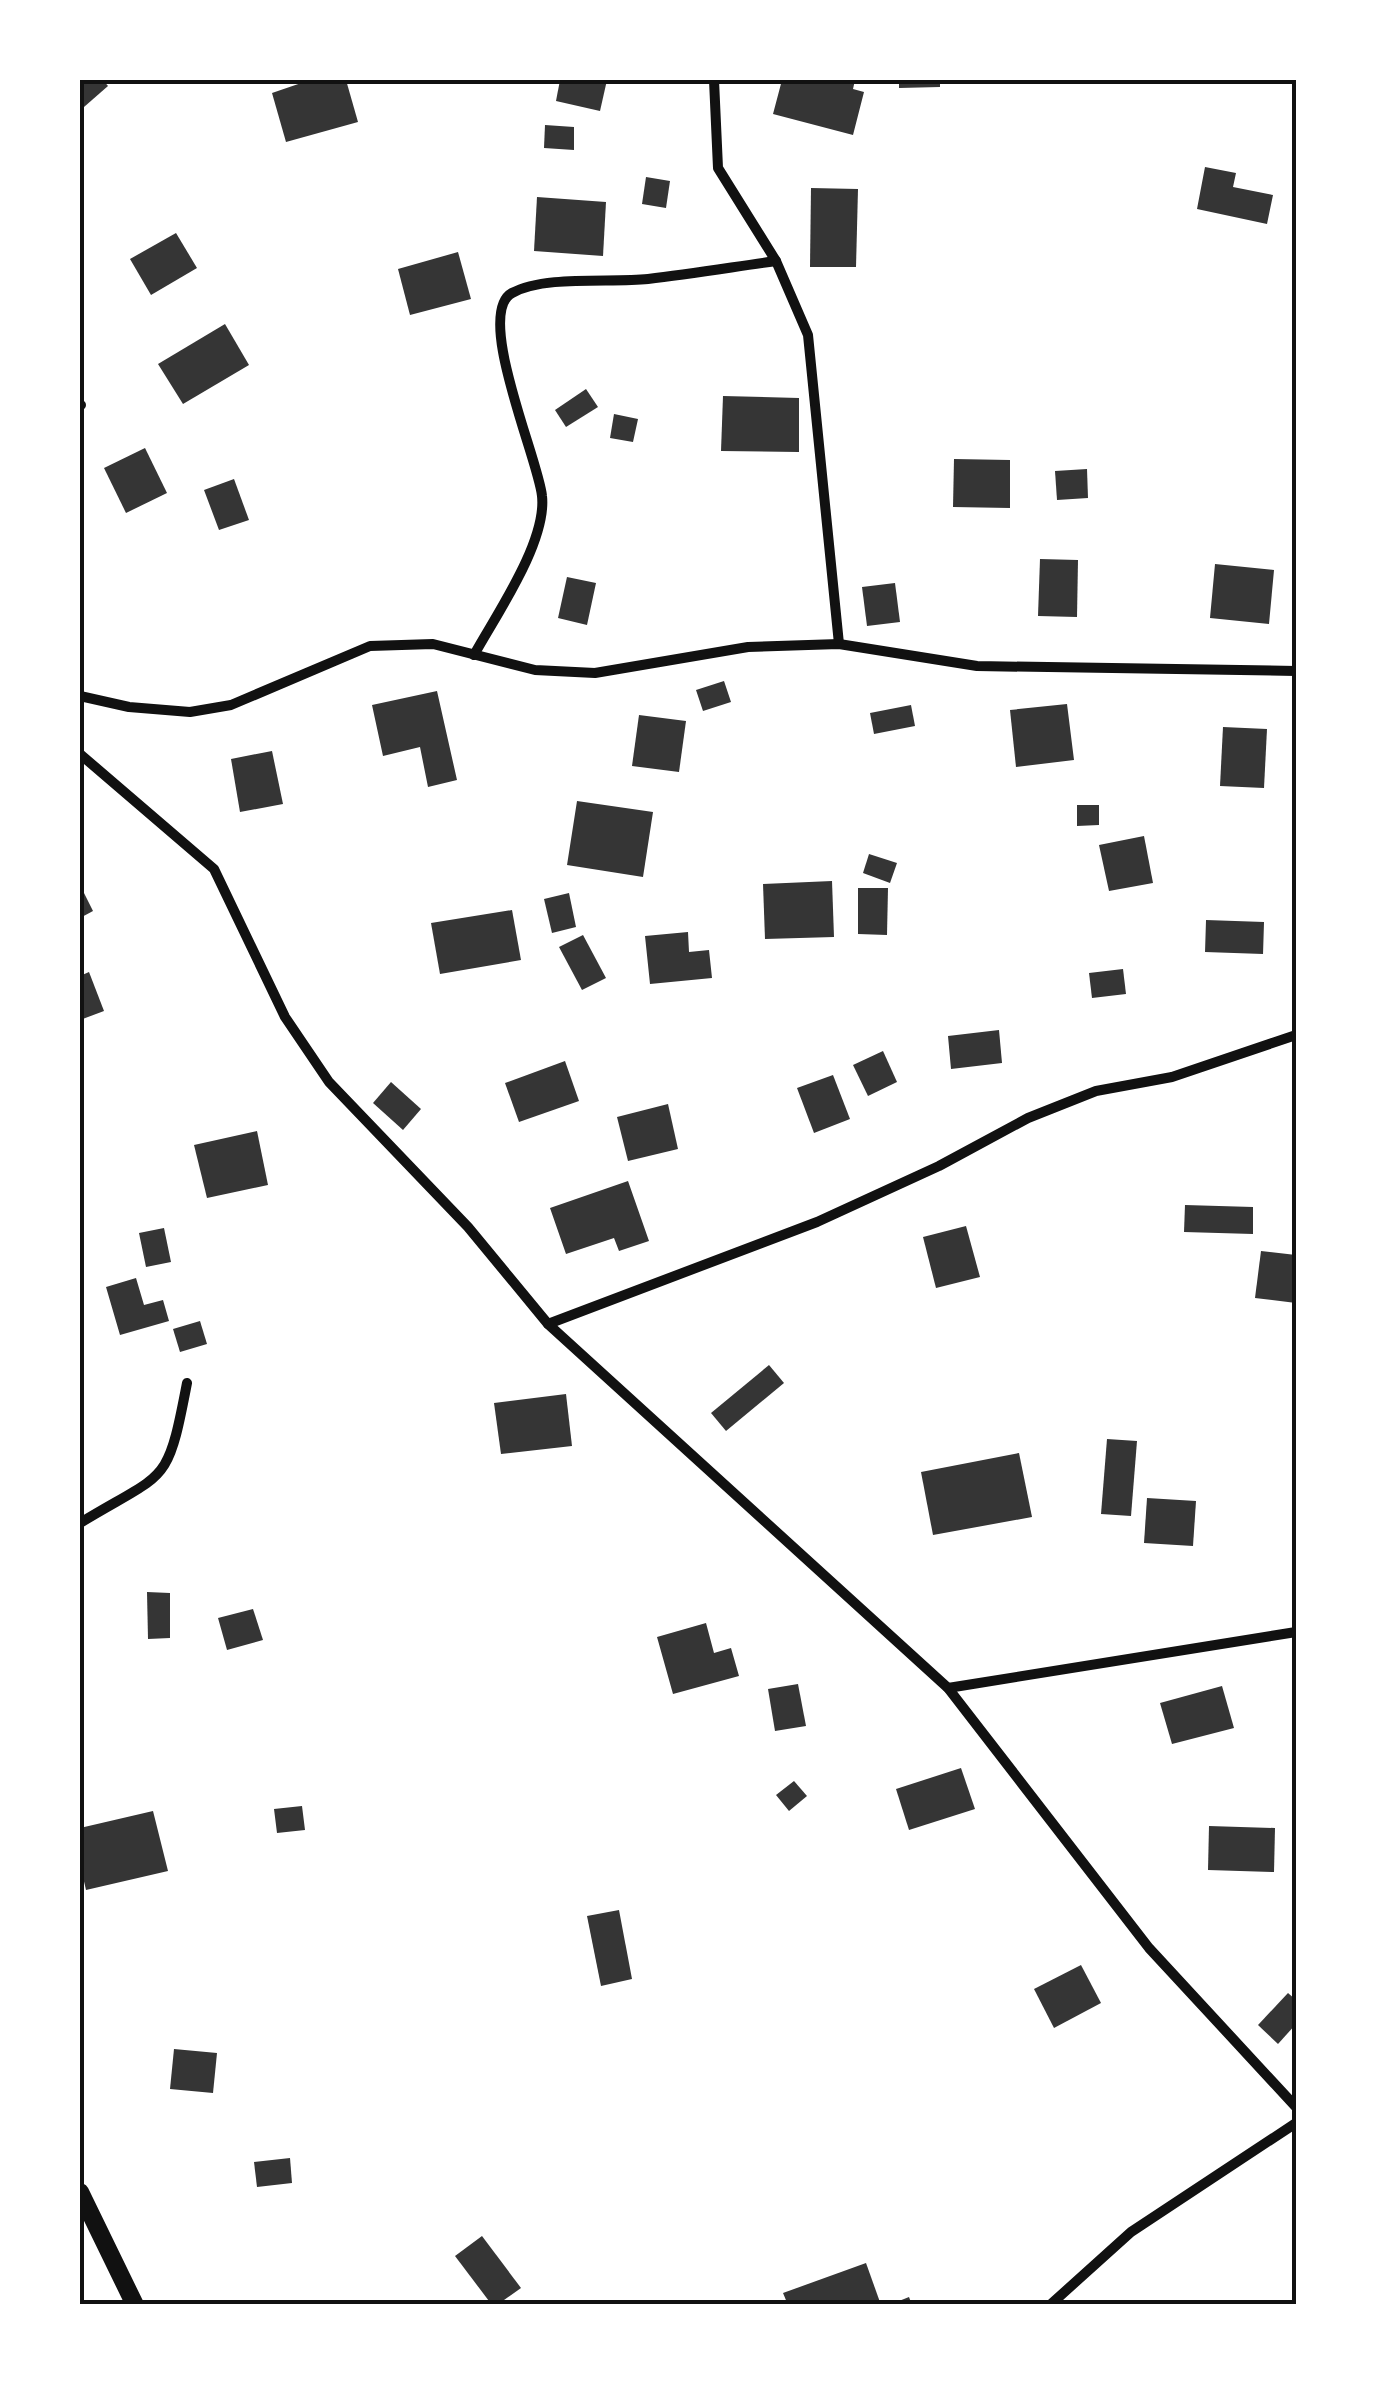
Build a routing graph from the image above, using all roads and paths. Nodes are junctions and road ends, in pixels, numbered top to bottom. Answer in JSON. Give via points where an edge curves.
{"nodes":[{"id":1,"x":714,"y":80,"type":"edge"},
{"id":2,"x":776,"y":261,"type":"junction"},
{"id":3,"x":839,"y":644,"type":"junction"},
{"id":4,"x":474,"y":655,"type":"junction"},
{"id":5,"x":1296,"y":671,"type":"edge"},
{"id":6,"x":80,"y":696,"type":"edge"},
{"id":7,"x":80,"y":754,"type":"edge"},
{"id":8,"x":1296,"y":1035,"type":"edge"},
{"id":9,"x":548,"y":1324,"type":"junction"},
{"id":10,"x":186,"y":1383,"type":"dead end"},
{"id":11,"x":80,"y":1523,"type":"edge"},
{"id":12,"x":1296,"y":1632,"type":"edge"},
{"id":13,"x":948,"y":1688,"type":"junction"},
{"id":14,"x":1296,"y":2106,"type":"edge"},
{"id":15,"x":1296,"y":2123,"type":"edge"},
{"id":16,"x":80,"y":2192,"type":"edge"},
{"id":17,"x":135,"y":2305,"type":"edge"},
{"id":18,"x":1050,"y":2305,"type":"edge"}],
"edges":[{"from":1,"to":2,"type":"street","via":[[718,168]]},
{"from":2,"to":3,"type":"street","via":[[808,336]]},
{"from":2,"to":4,"type":"street","via":[[529,286],[508,295],[501,306],[507,366],[543,498],[517,578]]},
{"from":3,"to":4,"type":"street","via":[[748,647],[595,673],[535,670]]},
{"from":3,"to":5,"type":"street","via":[[977,666]]},
{"from":4,"to":6,"type":"street","via":[[433,644],[370,646],[231,705],[190,712]]},
{"from":7,"to":9,"type":"street","via":[[214,868],[284,1017],[329,1082],[468,1226]]},
{"from":8,"to":9,"type":"street","via":[[1172,1077],[1096,1090],[817,1222]]},
{"from":9,"to":13,"type":"street"},
{"from":10,"to":11,"type":"street","via":[[173,1455],[154,1482]]},
{"from":12,"to":13,"type":"street"},
{"from":13,"to":14,"type":"street","via":[[1149,1948]]},
{"from":15,"to":18,"type":"street","via":[[1131,2232]]},
{"from":16,"to":17,"type":"street"}]}
